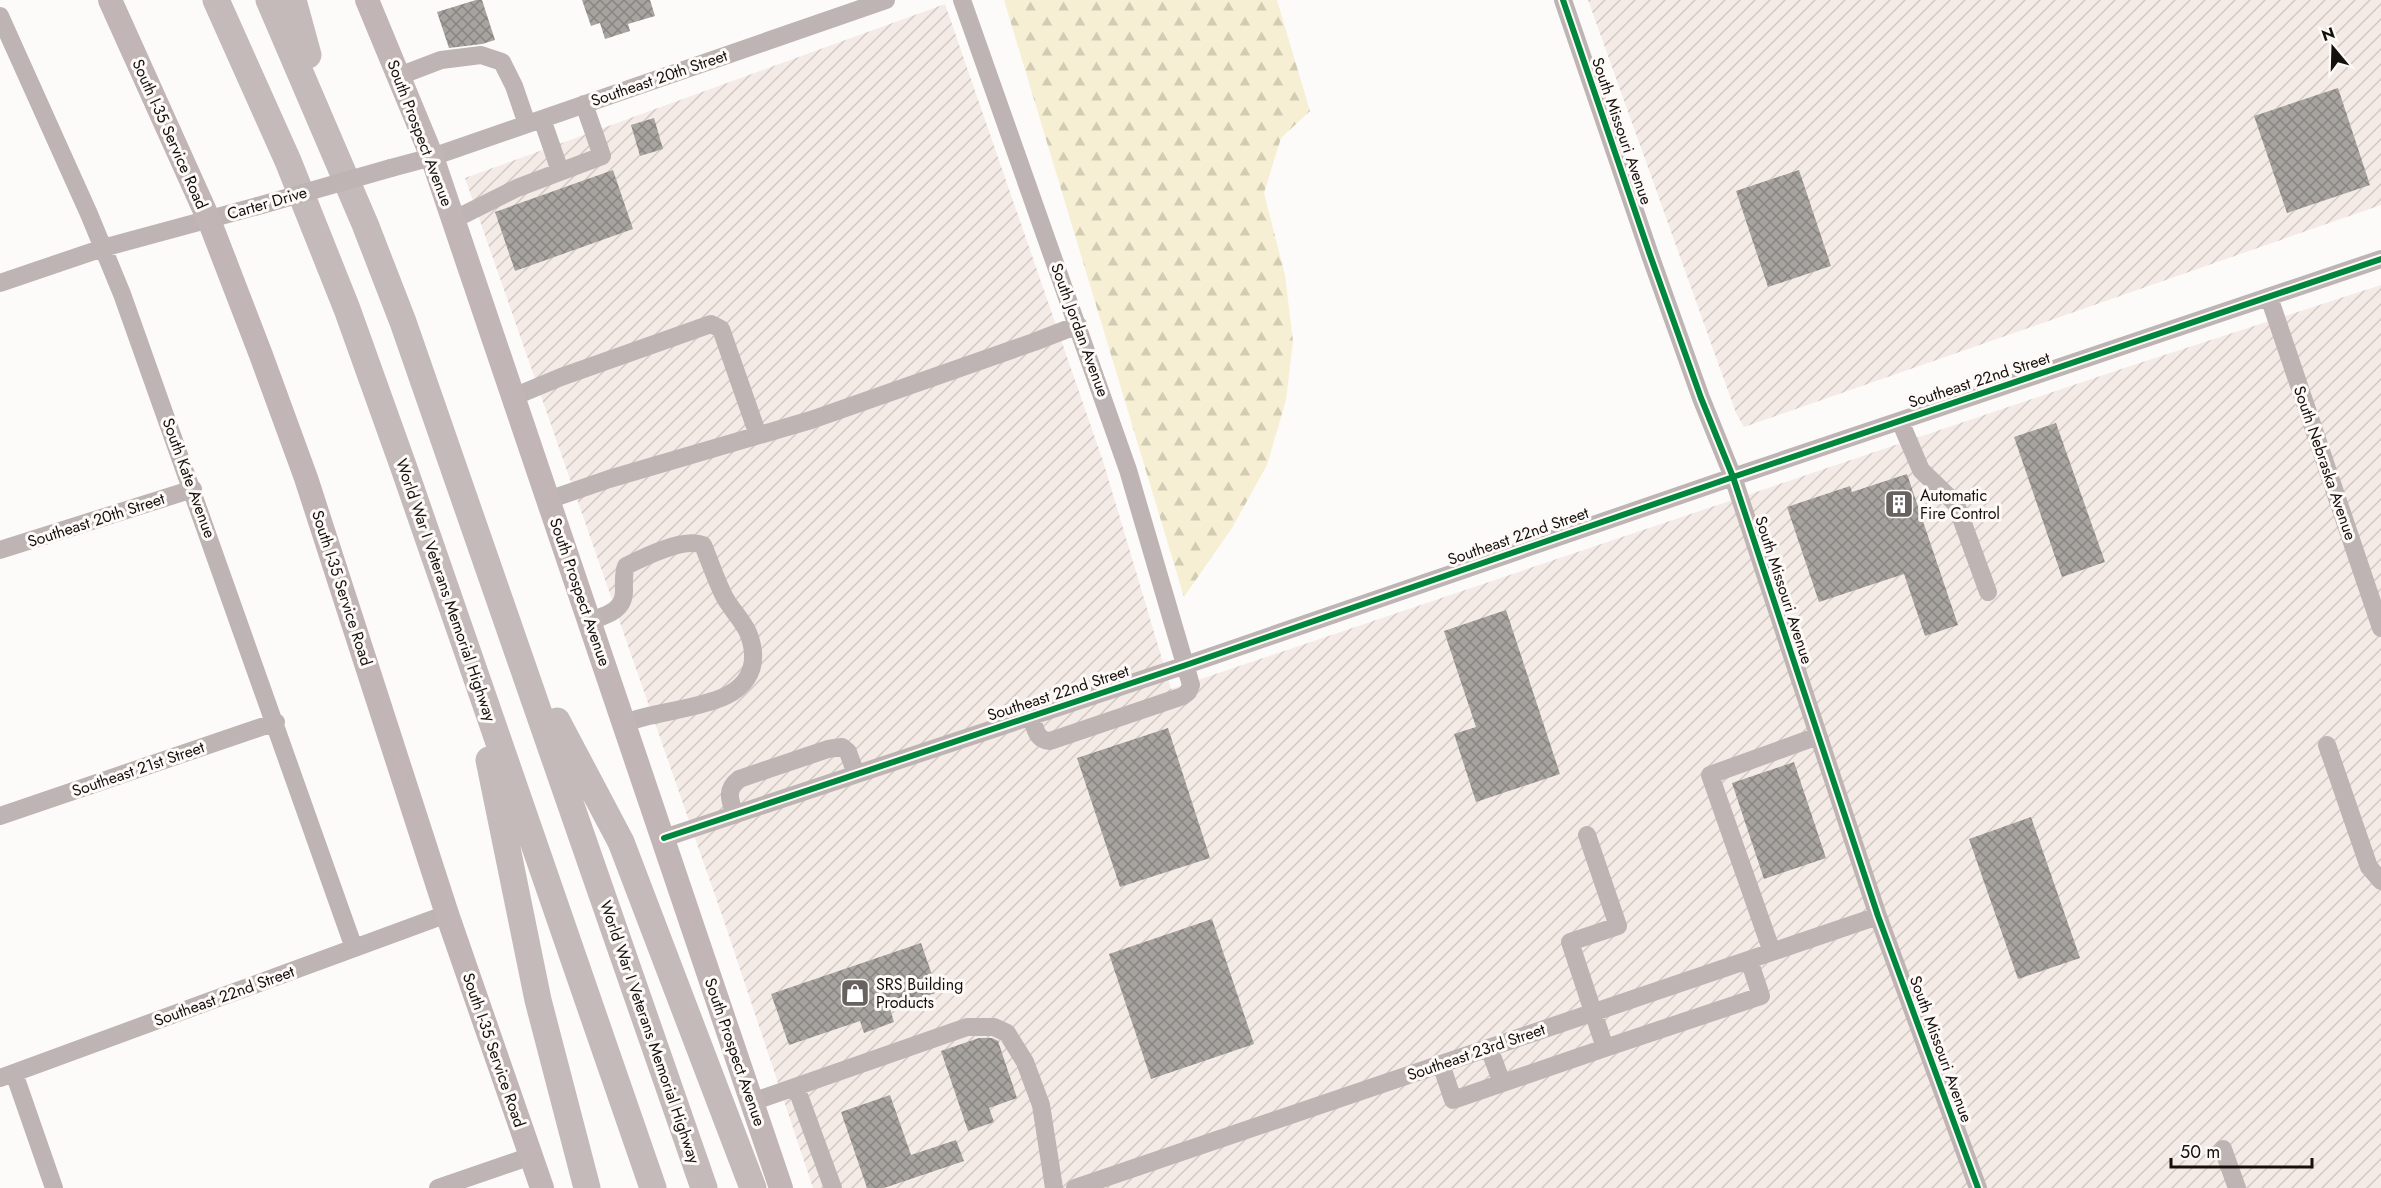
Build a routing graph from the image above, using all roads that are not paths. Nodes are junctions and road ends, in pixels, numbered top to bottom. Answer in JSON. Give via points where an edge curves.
{"nodes":[{"id":1,"x":110,"y":0,"type":"edge"},
{"id":2,"x":216,"y":0,"type":"edge"},
{"id":3,"x":269,"y":0,"type":"edge"},
{"id":4,"x":293,"y":0,"type":"edge"},
{"id":5,"x":367,"y":0,"type":"edge"},
{"id":6,"x":886,"y":0,"type":"edge"},
{"id":7,"x":962,"y":0,"type":"edge"},
{"id":8,"x":1563,"y":0,"type":"edge"},
{"id":9,"x":0,"y":16,"type":"edge"},
{"id":10,"x":399,"y":76,"type":"junction"},
{"id":11,"x":584,"y":104,"type":"junction"},
{"id":12,"x":534,"y":121,"type":"junction"},
{"id":13,"x":331,"y":143,"type":"junction"},
{"id":14,"x":432,"y":157,"type":"junction"},
{"id":15,"x":560,"y":171,"type":"junction"},
{"id":16,"x":209,"y":220,"type":"junction"},
{"id":17,"x":453,"y":220,"type":"junction"},
{"id":18,"x":104,"y":248,"type":"junction"},
{"id":19,"x":2381,"y":259,"type":"edge"},
{"id":20,"x":0,"y":283,"type":"edge"},
{"id":21,"x":2270,"y":297,"type":"junction"},
{"id":22,"x":1078,"y":324,"type":"junction"},
{"id":23,"x":513,"y":397,"type":"junction"},
{"id":24,"x":1900,"y":421,"type":"junction"},
{"id":25,"x":758,"y":435,"type":"junction"},
{"id":26,"x":1732,"y":477,"type":"junction"},
{"id":27,"x":193,"y":489,"type":"junction"},
{"id":28,"x":548,"y":500,"type":"junction"},
{"id":29,"x":0,"y":550,"type":"edge"},
{"id":30,"x":1988,"y":592,"type":"dead end"},
{"id":31,"x":590,"y":621,"type":"junction"},
{"id":32,"x":2381,"y":628,"type":"edge"},
{"id":33,"x":517,"y":646,"type":"junction"},
{"id":34,"x":468,"y":656,"type":"junction"},
{"id":35,"x":1186,"y":665,"type":"junction"},
{"id":36,"x":1031,"y":716,"type":"junction"},
{"id":37,"x":276,"y":722,"type":"junction"},
{"id":38,"x":624,"y":723,"type":"junction"},
{"id":39,"x":1818,"y":736,"type":"junction"},
{"id":40,"x":2327,"y":745,"type":"dead end"},
{"id":41,"x":856,"y":774,"type":"junction"},
{"id":42,"x":735,"y":815,"type":"junction"},
{"id":43,"x":0,"y":816,"type":"edge"},
{"id":44,"x":1587,"y":835,"type":"dead end"},
{"id":45,"x":664,"y":838,"type":"junction"},
{"id":46,"x":2381,"y":881,"type":"edge"},
{"id":47,"x":447,"y":914,"type":"junction"},
{"id":48,"x":1878,"y":916,"type":"junction"},
{"id":49,"x":354,"y":948,"type":"junction"},
{"id":50,"x":1772,"y":952,"type":"junction"},
{"id":51,"x":1749,"y":960,"type":"junction"},
{"id":52,"x":1593,"y":1013,"type":"junction"},
{"id":53,"x":1489,"y":1048,"type":"junction"},
{"id":54,"x":1605,"y":1048,"type":"junction"},
{"id":55,"x":1441,"y":1064,"type":"junction"},
{"id":56,"x":7,"y":1075,"type":"edge"},
{"id":57,"x":1502,"y":1083,"type":"junction"},
{"id":58,"x":796,"y":1087,"type":"junction"},
{"id":59,"x":752,"y":1102,"type":"junction"},
{"id":60,"x":2223,"y":1149,"type":"dead end"},
{"id":61,"x":531,"y":1156,"type":"junction"},
{"id":62,"x":54,"y":1188,"type":"edge"},
{"id":63,"x":438,"y":1188,"type":"edge"},
{"id":64,"x":542,"y":1188,"type":"edge"},
{"id":65,"x":587,"y":1188,"type":"edge"},
{"id":66,"x":652,"y":1188,"type":"edge"},
{"id":67,"x":704,"y":1188,"type":"edge"},
{"id":68,"x":753,"y":1188,"type":"edge"},
{"id":69,"x":781,"y":1188,"type":"edge"},
{"id":70,"x":833,"y":1188,"type":"edge"},
{"id":71,"x":1054,"y":1188,"type":"edge"},
{"id":72,"x":1075,"y":1188,"type":"edge"},
{"id":73,"x":1978,"y":1188,"type":"edge"},
{"id":74,"x":2237,"y":1188,"type":"edge"}],
"edges":[{"from":1,"to":16,"type":"main road","name":"South I-35 Service Road"},
{"from":2,"to":34,"type":"highway","name":"World War I Veterans Memorial Highway","via":[[288,161],[347,309]]},
{"from":3,"to":13,"type":"highway","name":"World War I Veterans Memorial Highway"},
{"from":4,"to":13,"type":"highway"},
{"from":5,"to":10,"type":"main road","name":"South Prospect Avenue"},
{"from":6,"to":11,"type":"street","name":"Southeast 20th Street"},
{"from":7,"to":22,"type":"street","name":"South Jordan Avenue"},
{"from":8,"to":26,"type":"street","name":"South Missouri Avenue"},
{"from":9,"to":18,"type":"street","name":"South Kate Avenue"},
{"from":10,"to":12,"type":"street","via":[[441,60],[482,55],[502,62]]},
{"from":10,"to":14,"type":"main road","name":"South Prospect Avenue"},
{"from":11,"to":12,"type":"street","name":"Southeast 20th Street"},
{"from":11,"to":15,"type":"street","via":[[602,156]]},
{"from":12,"to":14,"type":"street","name":"Southeast 20th Street"},
{"from":12,"to":15,"type":"street"},
{"from":13,"to":33,"type":"highway","name":"World War I Veterans Memorial Highway","via":[[403,322]]},
{"from":14,"to":16,"type":"street","name":"Carter Drive","bridge":true},
{"from":14,"to":17,"type":"main road","name":"South Prospect Avenue"},
{"from":15,"to":17,"type":"street"},
{"from":16,"to":18,"type":"street","name":"Carter Drive"},
{"from":16,"to":47,"type":"main road","name":"South I-35 Service Road","via":[[306,478]]},
{"from":17,"to":23,"type":"main road","name":"South Prospect Avenue"},
{"from":18,"to":20,"type":"street","name":"Carter Drive"},
{"from":18,"to":27,"type":"street","name":"South Kate Avenue"},
{"from":19,"to":21,"type":"street","name":"Southeast 22nd Street"},
{"from":21,"to":24,"type":"street","name":"Southeast 22nd Street"},
{"from":21,"to":32,"type":"street","name":"South Nebraska Avenue"},
{"from":22,"to":25,"type":"street","via":[[811,420]]},
{"from":22,"to":35,"type":"street","name":"South Jordan Avenue","via":[[1132,480]]},
{"from":23,"to":25,"type":"street","via":[[711,324],[722,329]]},
{"from":23,"to":28,"type":"main road","name":"South Prospect Avenue"},
{"from":24,"to":26,"type":"street","name":"Southeast 22nd Street"},
{"from":24,"to":30,"type":"street","via":[[1921,470],[1956,504]]},
{"from":25,"to":28,"type":"street"},
{"from":26,"to":35,"type":"street","name":"Southeast 22nd Street"},
{"from":26,"to":39,"type":"street","name":"South Missouri Avenue"},
{"from":27,"to":29,"type":"street","name":"Southeast 20th Street"},
{"from":27,"to":37,"type":"street","name":"South Kate Avenue"},
{"from":28,"to":31,"type":"main road","name":"South Prospect Avenue"},
{"from":31,"to":38,"type":"main road","name":"South Prospect Avenue"},
{"from":31,"to":38,"type":"street","via":[[621,605],[626,566],[685,543],[698,543],[703,545],[725,598],[749,634],[754,658],[751,675],[734,692],[712,702]]},
{"from":33,"to":67,"type":"highway","name":"World War I Veterans Memorial Highway"},
{"from":33,"to":68,"type":"highway","via":[[621,842]]},
{"from":34,"to":65,"type":"highway","via":[[538,1000]]},
{"from":34,"to":66,"type":"highway","name":"World War I Veterans Memorial Highway"},
{"from":35,"to":36,"type":"street","name":"Southeast 22nd Street"},
{"from":35,"to":36,"type":"street","name":"South Jordan Avenue","via":[[1191,685],[1183,696],[1050,741],[1039,738]]},
{"from":36,"to":41,"type":"street","name":"Southeast 22nd Street"},
{"from":37,"to":43,"type":"street","name":"Southeast 21st Street"},
{"from":37,"to":49,"type":"street","name":"South Kate Avenue"},
{"from":38,"to":45,"type":"main road","name":"South Prospect Avenue"},
{"from":39,"to":48,"type":"street","name":"South Missouri Avenue"},
{"from":39,"to":50,"type":"street","via":[[1710,775]]},
{"from":40,"to":46,"type":"street","via":[[2369,867]]},
{"from":41,"to":42,"type":"street","name":"Southeast 22nd Street"},
{"from":41,"to":42,"type":"street","via":[[848,752],[842,747],[739,778],[728,794]]},
{"from":42,"to":45,"type":"street","name":"Southeast 22nd Street"},
{"from":44,"to":52,"type":"street","via":[[1618,926],[1570,942]]},
{"from":45,"to":59,"type":"main road","name":"South Prospect Avenue"},
{"from":47,"to":49,"type":"street","name":"Southeast 22nd Street"},
{"from":47,"to":61,"type":"main road","name":"South I-35 Service Road"},
{"from":48,"to":50,"type":"street","name":"Southeast 23rd Street"},
{"from":48,"to":73,"type":"street","name":"South Missouri Avenue"},
{"from":49,"to":56,"type":"street","name":"Southeast 22nd Street"},
{"from":50,"to":51,"type":"street","name":"Southeast 23rd Street"},
{"from":51,"to":52,"type":"street","name":"Southeast 23rd Street"},
{"from":51,"to":54,"type":"street","via":[[1761,996]]},
{"from":52,"to":53,"type":"street","name":"Southeast 23rd Street"},
{"from":52,"to":54,"type":"street"},
{"from":53,"to":55,"type":"street","name":"Southeast 23rd Street"},
{"from":53,"to":57,"type":"street"},
{"from":54,"to":57,"type":"street"},
{"from":55,"to":57,"type":"street","via":[[1453,1100]]},
{"from":55,"to":72,"type":"street","name":"Southeast 23rd Street"},
{"from":56,"to":62,"type":"street"},
{"from":58,"to":59,"type":"street"},
{"from":58,"to":70,"type":"street"},
{"from":58,"to":71,"type":"street","via":[[967,1027],[994,1027],[1007,1033],[1025,1062],[1041,1105]]},
{"from":59,"to":69,"type":"main road","name":"South Prospect Avenue"},
{"from":60,"to":74,"type":"street"},
{"from":61,"to":63,"type":"street"},
{"from":61,"to":64,"type":"main road","name":"South I-35 Service Road"}]}
